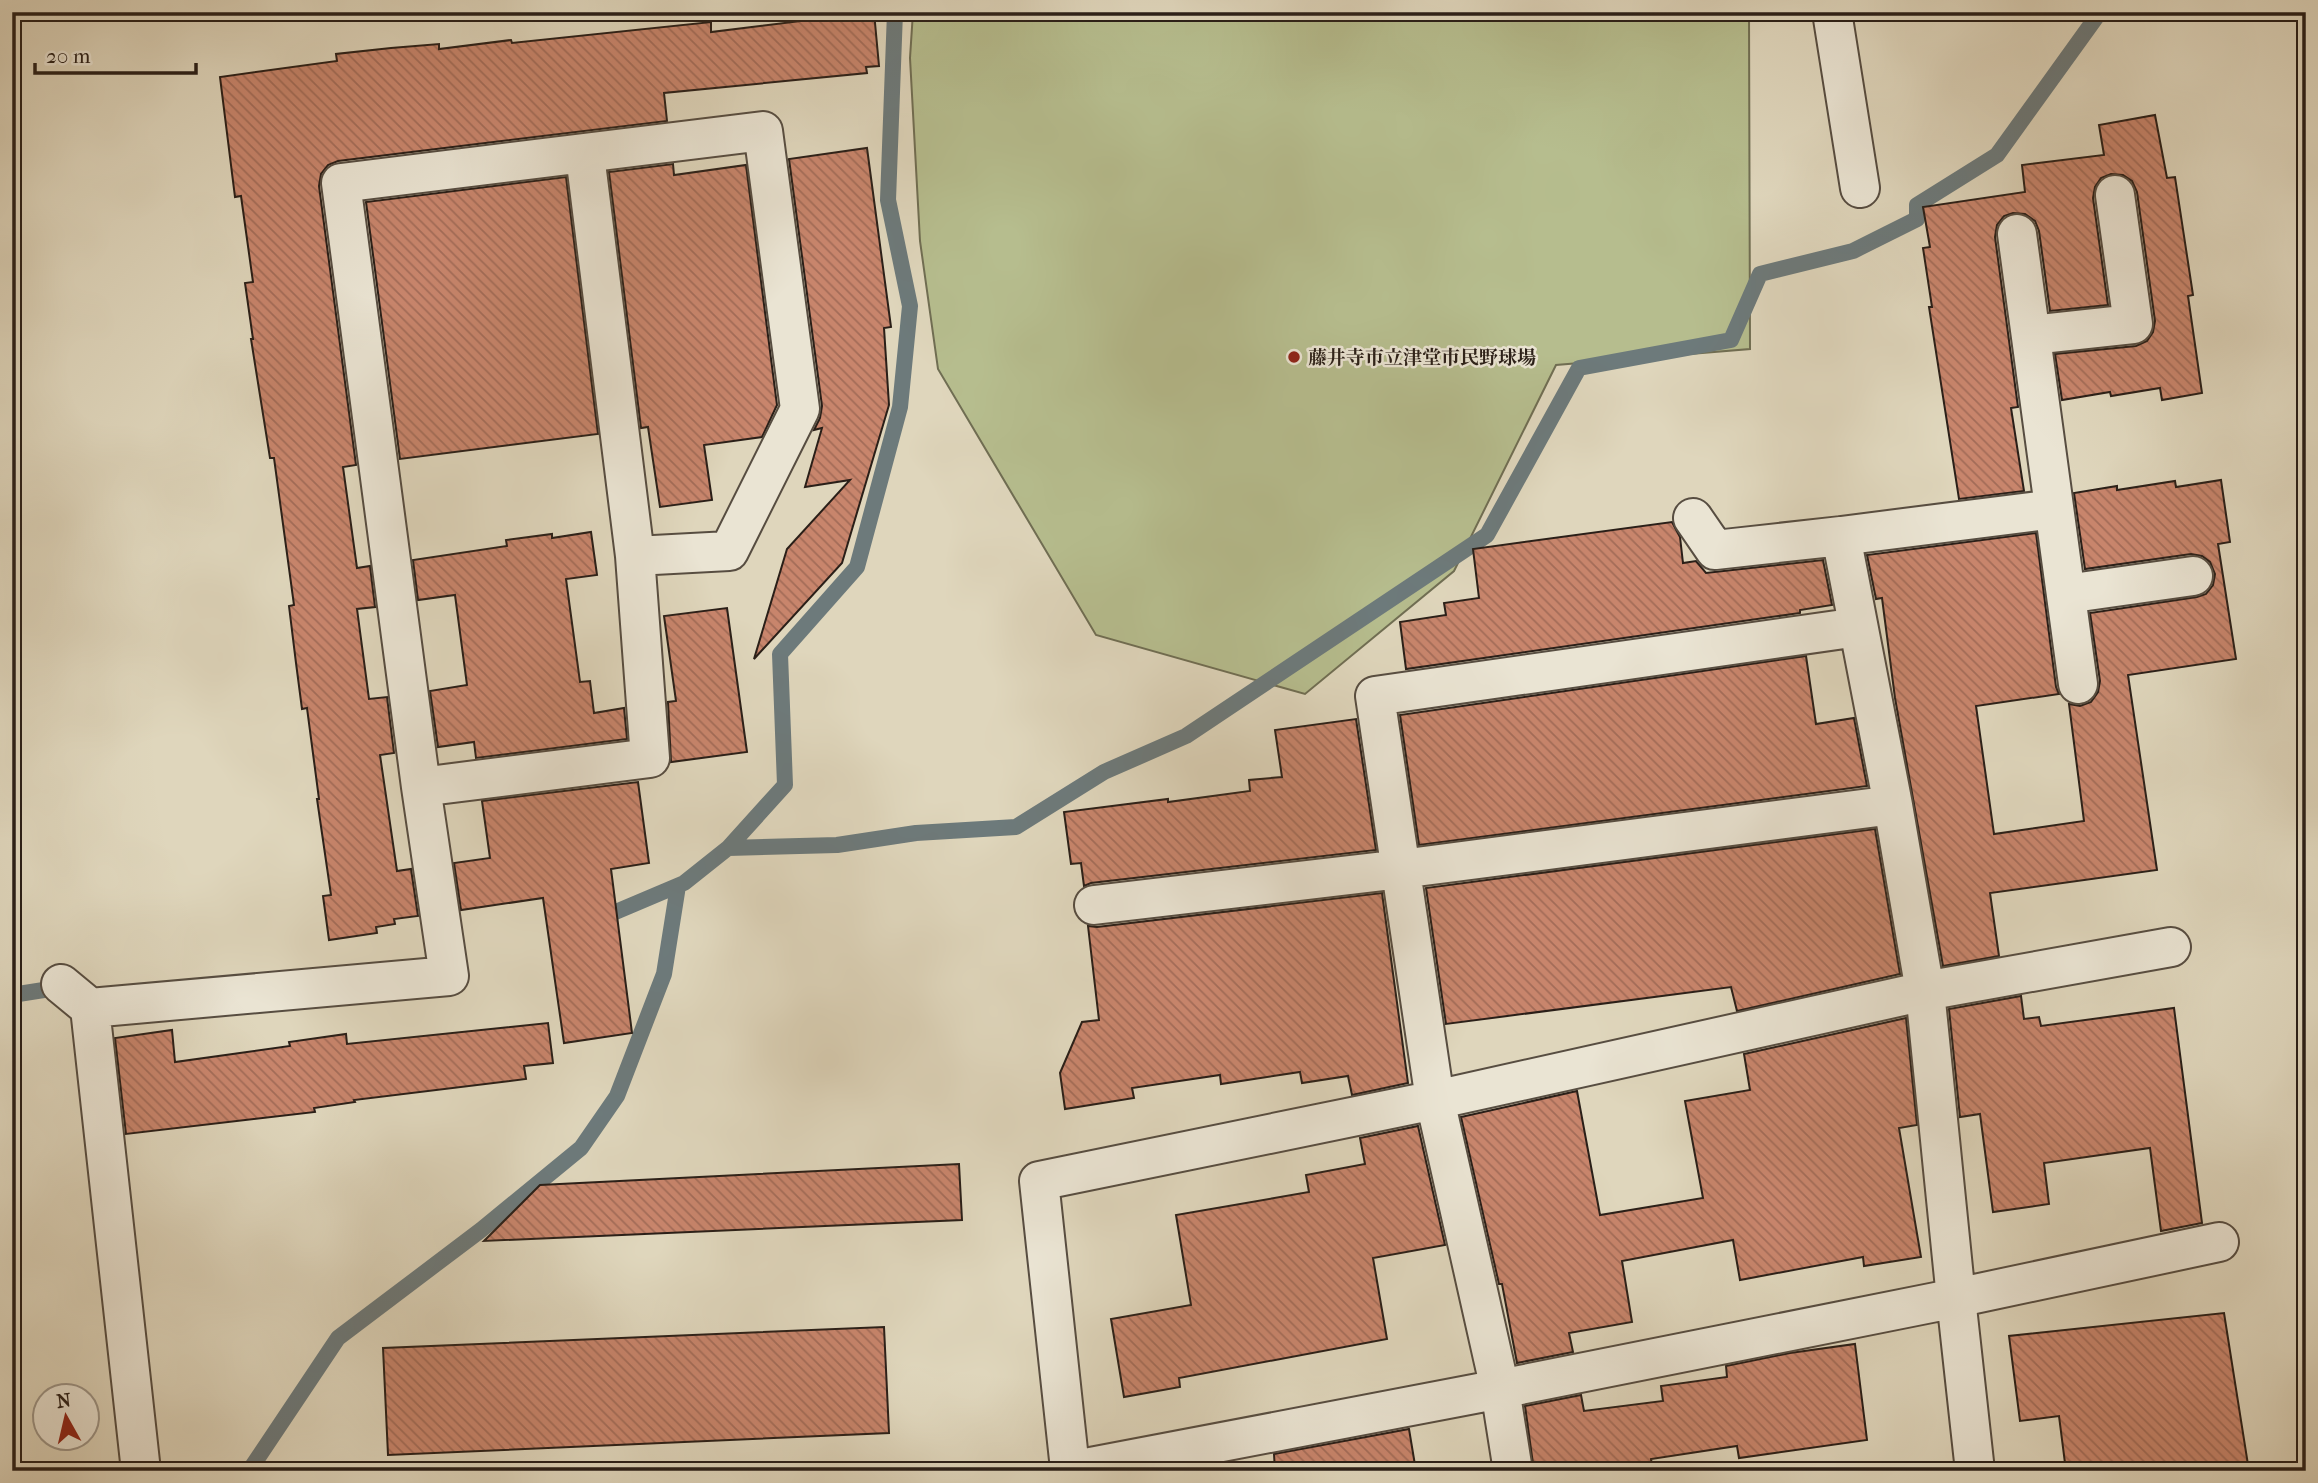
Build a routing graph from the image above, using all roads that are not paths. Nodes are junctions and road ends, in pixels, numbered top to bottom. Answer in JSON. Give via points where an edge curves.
{"nodes":[{"id":1,"x":1832,"y":12,"type":"edge"},
{"id":2,"x":585,"y":155,"type":"junction"},
{"id":3,"x":1860,"y":188,"type":"dead end"},
{"id":4,"x":2115,"y":195,"type":"dead end"},
{"id":5,"x":2017,"y":234,"type":"dead end"},
{"id":6,"x":2031,"y":335,"type":"junction"},
{"id":7,"x":2054,"y":509,"type":"junction"},
{"id":8,"x":1693,"y":518,"type":"dead end"},
{"id":9,"x":1841,"y":536,"type":"junction"},
{"id":10,"x":635,"y":556,"type":"junction"},
{"id":11,"x":2193,"y":576,"type":"dead end"},
{"id":12,"x":2066,"y":594,"type":"junction"},
{"id":13,"x":1858,"y":627,"type":"junction"},
{"id":14,"x":2078,"y":684,"type":"dead end"},
{"id":15,"x":421,"y":788,"type":"junction"},
{"id":16,"x":1893,"y":805,"type":"junction"},
{"id":17,"x":1401,"y":869,"type":"junction"},
{"id":18,"x":1094,"y":905,"type":"dead end"},
{"id":19,"x":2171,"y":947,"type":"dead end"},
{"id":20,"x":61,"y":984,"type":"dead end"},
{"id":21,"x":1925,"y":991,"type":"junction"},
{"id":22,"x":90,"y":1008,"type":"junction"},
{"id":23,"x":1435,"y":1100,"type":"junction"},
{"id":24,"x":2219,"y":1242,"type":"dead end"},
{"id":25,"x":1956,"y":1298,"type":"junction"},
{"id":26,"x":1500,"y":1389,"type":"junction"},
{"id":27,"x":1070,"y":1470,"type":"edge"},
{"id":28,"x":141,"y":1471,"type":"edge"},
{"id":29,"x":1513,"y":1471,"type":"edge"},
{"id":30,"x":1975,"y":1471,"type":"edge"}],
"edges":[{"from":1,"to":3,"type":"street"},
{"from":2,"to":10,"type":"street"},
{"from":2,"to":10,"type":"street","via":[[763,131],[800,409],[729,551]]},
{"from":2,"to":15,"type":"street","via":[[341,183]]},
{"from":4,"to":6,"type":"street","via":[[2133,324]]},
{"from":5,"to":6,"type":"street"},
{"from":6,"to":7,"type":"street"},
{"from":7,"to":9,"type":"street"},
{"from":7,"to":12,"type":"street"},
{"from":8,"to":9,"type":"street","via":[[1715,550]]},
{"from":9,"to":13,"type":"street"},
{"from":10,"to":15,"type":"street","via":[[650,758]]},
{"from":11,"to":12,"type":"street"},
{"from":12,"to":14,"type":"street"},
{"from":13,"to":16,"type":"street"},
{"from":13,"to":17,"type":"street","via":[[1375,696]]},
{"from":15,"to":22,"type":"street","via":[[449,976]]},
{"from":16,"to":17,"type":"street"},
{"from":16,"to":21,"type":"street"},
{"from":17,"to":18,"type":"street"},
{"from":17,"to":23,"type":"street"},
{"from":19,"to":21,"type":"street"},
{"from":20,"to":22,"type":"street"},
{"from":21,"to":23,"type":"street"},
{"from":21,"to":25,"type":"street"},
{"from":22,"to":28,"type":"street"},
{"from":23,"to":26,"type":"street"},
{"from":23,"to":27,"type":"street","via":[[1039,1181]]},
{"from":24,"to":25,"type":"street"},
{"from":25,"to":26,"type":"street"},
{"from":25,"to":30,"type":"street"},
{"from":26,"to":27,"type":"street"},
{"from":26,"to":29,"type":"street"}]}
